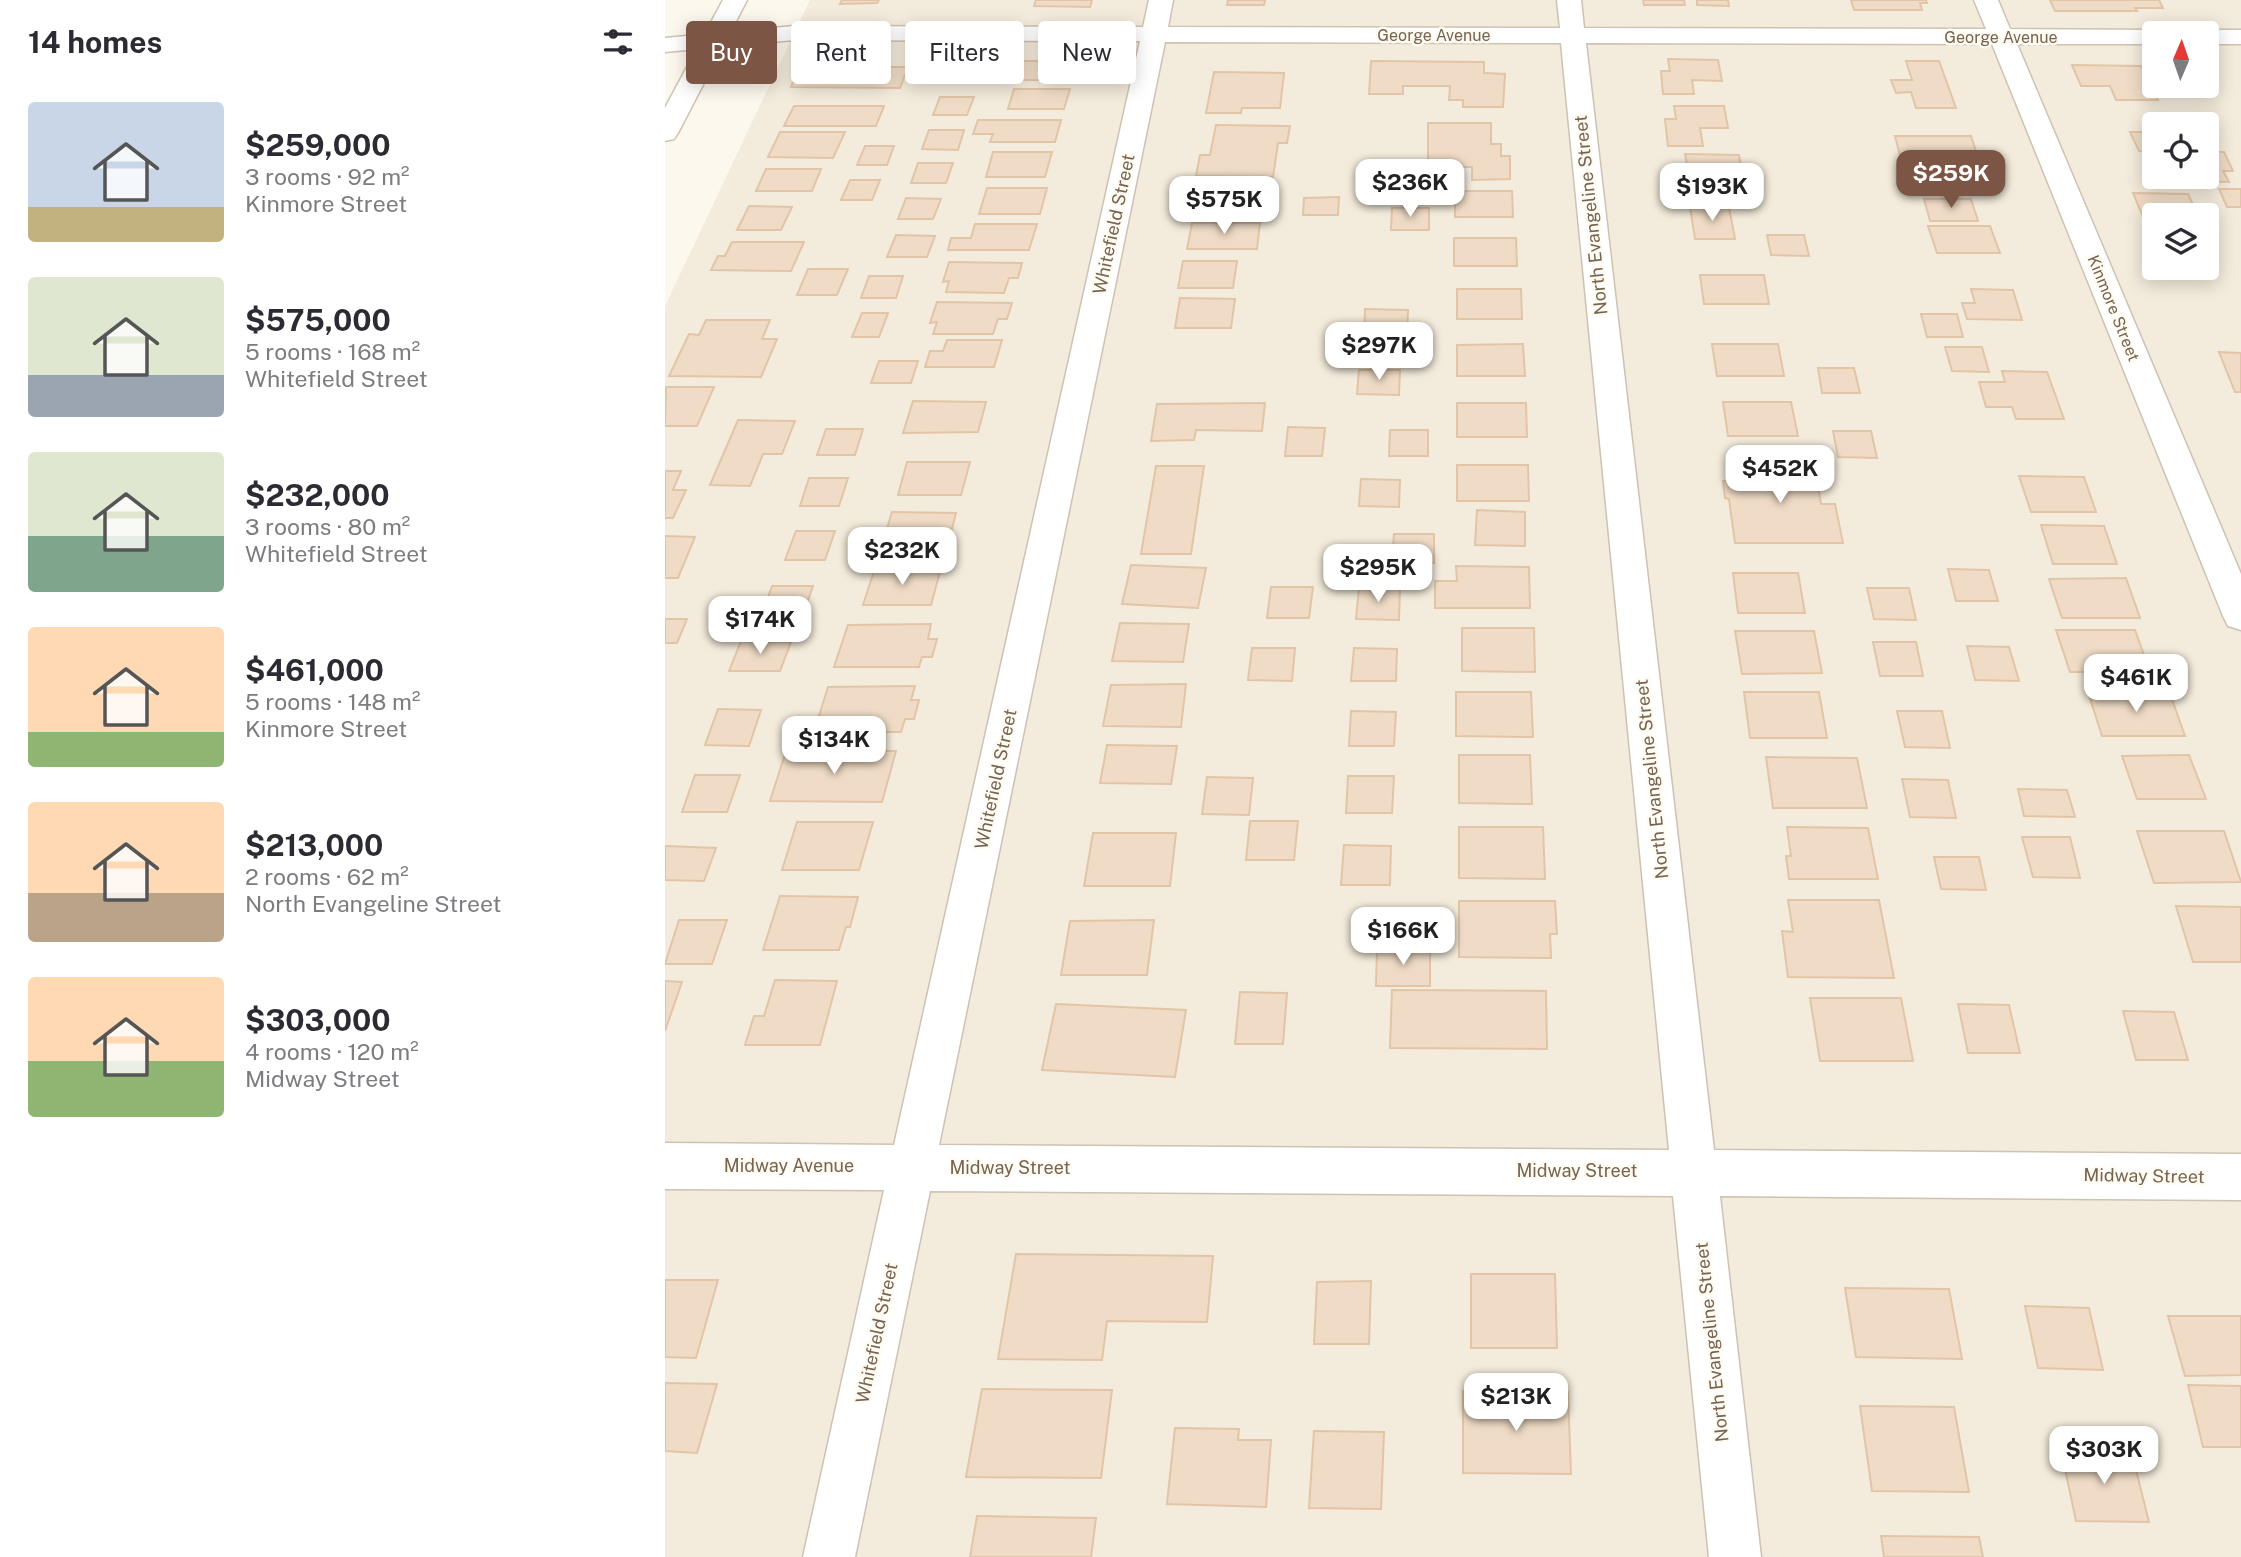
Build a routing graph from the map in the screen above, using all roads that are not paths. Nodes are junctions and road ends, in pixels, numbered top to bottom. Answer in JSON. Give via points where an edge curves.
{"nodes":[{"id":1,"x":735,"y":0,"type":"edge"},
{"id":2,"x":1986,"y":0,"type":"edge"},
{"id":3,"x":1158,"y":17,"type":"edge"},
{"id":4,"x":1570,"y":18,"type":"edge"},
{"id":5,"x":724,"y":21,"type":"edge"},
{"id":6,"x":777,"y":34,"type":"edge"},
{"id":7,"x":2001,"y":36,"type":"junction"},
{"id":8,"x":2142,"y":37,"type":"edge"},
{"id":9,"x":2219,"y":37,"type":"edge"},
{"id":10,"x":2241,"y":37,"type":"edge"},
{"id":11,"x":686,"y":42,"type":"edge"},
{"id":12,"x":665,"y":45,"type":"edge"},
{"id":13,"x":690,"y":84,"type":"edge"},
{"id":14,"x":665,"y":132,"type":"edge"},
{"id":15,"x":2241,"y":616,"type":"edge"},
{"id":16,"x":665,"y":1166,"type":"edge"},
{"id":17,"x":913,"y":1167,"type":"junction"},
{"id":18,"x":1694,"y":1171,"type":"junction"},
{"id":19,"x":2241,"y":1177,"type":"edge"},
{"id":20,"x":829,"y":1557,"type":"edge"},
{"id":21,"x":1735,"y":1557,"type":"edge"}],
"edges":[{"from":1,"to":5,"type":"street"},
{"from":2,"to":7,"type":"street","name":"Kinmore Street"},
{"from":3,"to":4,"type":"street","name":"George Avenue"},
{"from":3,"to":6,"type":"street","name":"George Avenue"},
{"from":3,"to":17,"type":"street","name":"Whitefield Street"},
{"from":4,"to":7,"type":"street","name":"George Avenue"},
{"from":4,"to":18,"type":"street","name":"North Evangeline Street"},
{"from":7,"to":8,"type":"street","name":"George Avenue"},
{"from":7,"to":15,"type":"street","name":"Kinmore Street"},
{"from":9,"to":10,"type":"street"},
{"from":11,"to":12,"type":"street","name":"George Avenue"},
{"from":13,"to":14,"type":"street"},
{"from":16,"to":17,"type":"street","name":"Midway Avenue"},
{"from":17,"to":18,"type":"street","name":"Midway Street"},
{"from":17,"to":20,"type":"street","name":"Whitefield Street"},
{"from":18,"to":19,"type":"street","name":"Midway Street"},
{"from":18,"to":21,"type":"street","name":"North Evangeline Street"}]}
